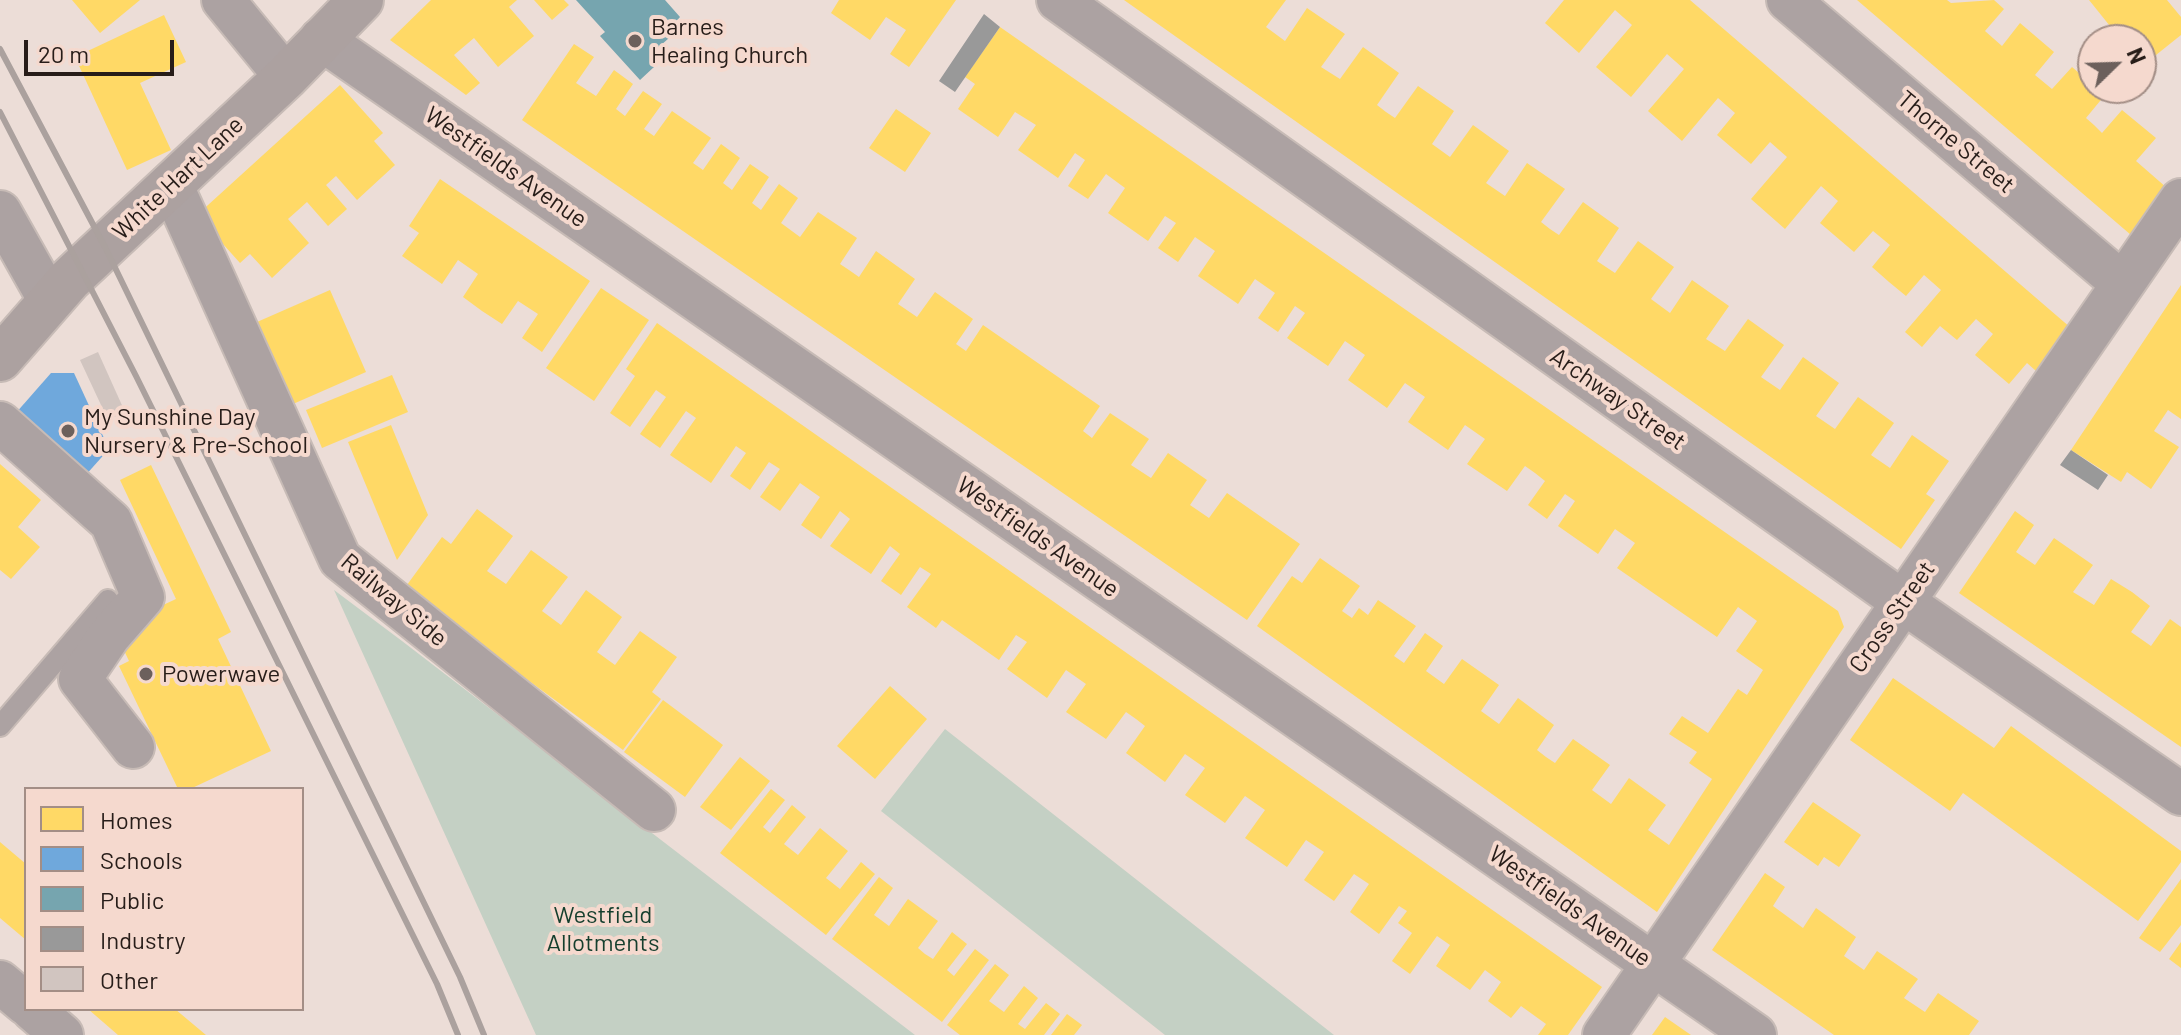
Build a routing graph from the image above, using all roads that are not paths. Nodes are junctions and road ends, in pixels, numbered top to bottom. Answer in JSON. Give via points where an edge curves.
{"nodes":[{"id":1,"x":223,"y":0,"type":"edge"},
{"id":2,"x":361,"y":0,"type":"edge"},
{"id":3,"x":1058,"y":0,"type":"edge"},
{"id":4,"x":1788,"y":0,"type":"edge"},
{"id":5,"x":321,"y":39,"type":"junction"},
{"id":6,"x":286,"y":77,"type":"junction"},
{"id":7,"x":171,"y":184,"type":"junction"},
{"id":8,"x":2181,"y":200,"type":"edge"},
{"id":9,"x":0,"y":212,"type":"edge"},
{"id":10,"x":2123,"y":284,"type":"junction"},
{"id":11,"x":50,"y":301,"type":"junction"},
{"id":12,"x":0,"y":359,"type":"edge"},
{"id":13,"x":0,"y":423,"type":"edge"},
{"id":14,"x":108,"y":600,"type":"dead end"},
{"id":15,"x":1903,"y":602,"type":"junction"},
{"id":16,"x":0,"y":726,"type":"edge"},
{"id":17,"x":133,"y":747,"type":"dead end"},
{"id":18,"x":2181,"y":794,"type":"edge"},
{"id":19,"x":654,"y":810,"type":"dead end"},
{"id":20,"x":1654,"y":965,"type":"junction"},
{"id":21,"x":0,"y":982,"type":"edge"},
{"id":22,"x":24,"y":1002,"type":"edge"},
{"id":23,"x":34,"y":1011,"type":"edge"},
{"id":24,"x":62,"y":1035,"type":"edge"},
{"id":25,"x":1604,"y":1035,"type":"edge"},
{"id":26,"x":1755,"y":1035,"type":"edge"}],
"edges":[{"from":1,"to":6,"type":"street"},
{"from":2,"to":5,"type":"street","name":"White Hart Lane"},
{"from":3,"to":15,"type":"street","name":"Archway Street"},
{"from":4,"to":10,"type":"street","name":"Thorne Street"},
{"from":5,"to":6,"type":"street","name":"White Hart Lane"},
{"from":5,"to":20,"type":"street","name":"Westfields Avenue"},
{"from":6,"to":7,"type":"street","name":"White Hart Lane"},
{"from":7,"to":11,"type":"street","name":"White Hart Lane"},
{"from":7,"to":19,"type":"street","name":"Railway Side","via":[[340,559]]},
{"from":8,"to":10,"type":"street","name":"Cross Street"},
{"from":9,"to":11,"type":"street"},
{"from":10,"to":15,"type":"street","name":"Cross Street"},
{"from":11,"to":12,"type":"street","name":"White Hart Lane"},
{"from":13,"to":17,"type":"street","via":[[111,522],[143,597],[80,679]]},
{"from":14,"to":16,"type":"lane"},
{"from":15,"to":18,"type":"street","name":"Archway Street"},
{"from":15,"to":20,"type":"street","name":"Cross Street"},
{"from":20,"to":25,"type":"street","name":"Cross Street"},
{"from":20,"to":26,"type":"street","name":"Westfields Avenue"},
{"from":21,"to":22,"type":"street"},
{"from":23,"to":24,"type":"street"}]}
